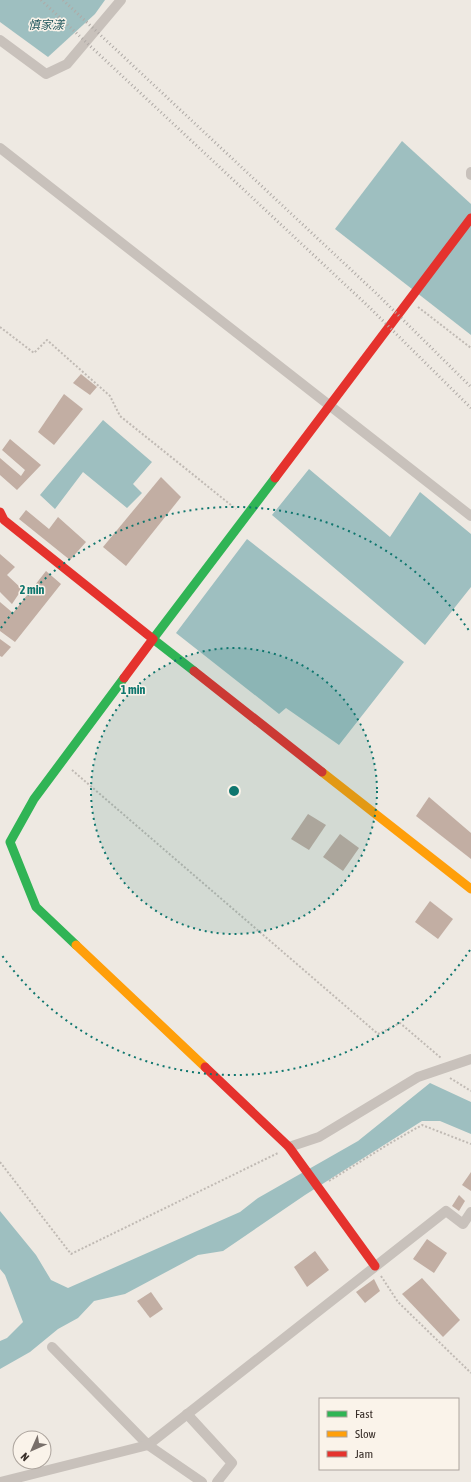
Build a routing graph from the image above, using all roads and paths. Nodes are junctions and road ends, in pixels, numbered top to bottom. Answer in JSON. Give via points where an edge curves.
{"nodes":[{"id":1,"x":121,"y":0,"type":"edge"},
{"id":2,"x":0,"y":40,"type":"edge"},
{"id":3,"x":0,"y":148,"type":"edge"},
{"id":4,"x":471,"y":218,"type":"edge"},
{"id":5,"x":409,"y":300,"type":"junction"},
{"id":6,"x":0,"y":327,"type":"edge"},
{"id":7,"x":471,"y":348,"type":"edge"},
{"id":8,"x":330,"y":406,"type":"junction"},
{"id":9,"x":0,"y":512,"type":"edge"},
{"id":10,"x":471,"y":516,"type":"edge"},
{"id":11,"x":246,"y":517,"type":"junction"},
{"id":12,"x":153,"y":639,"type":"junction"},
{"id":13,"x":62,"y":761,"type":"junction"},
{"id":14,"x":471,"y":889,"type":"edge"},
{"id":15,"x":471,"y":1059,"type":"edge"},
{"id":16,"x":451,"y":1066,"type":"junction"},
{"id":17,"x":438,"y":1070,"type":"junction"},
{"id":18,"x":471,"y":1090,"type":"edge"},
{"id":19,"x":471,"y":1144,"type":"edge"},
{"id":20,"x":289,"y":1147,"type":"junction"},
{"id":21,"x":0,"y":1162,"type":"edge"},
{"id":22,"x":318,"y":1187,"type":"junction"},
{"id":23,"x":471,"y":1212,"type":"edge"},
{"id":24,"x":375,"y":1266,"type":"junction"},
{"id":25,"x":52,"y":1347,"type":"dead end"},
{"id":26,"x":471,"y":1373,"type":"edge"},
{"id":27,"x":186,"y":1414,"type":"junction"},
{"id":28,"x":148,"y":1445,"type":"junction"},
{"id":29,"x":1,"y":1482,"type":"edge"},
{"id":30,"x":202,"y":1482,"type":"edge"},
{"id":31,"x":217,"y":1482,"type":"edge"}],
"edges":[{"from":1,"to":2,"type":"street","via":[[67,64],[46,74]]},
{"from":3,"to":8,"type":"street"},
{"from":4,"to":5,"type":"street"},
{"from":5,"to":7,"type":"path"},
{"from":5,"to":8,"type":"street"},
{"from":6,"to":11,"type":"path","via":[[34,353],[48,340],[110,396],[120,416]]},
{"from":8,"to":10,"type":"street"},
{"from":8,"to":11,"type":"street"},
{"from":9,"to":12,"type":"street","via":[[4,520]]},
{"from":11,"to":12,"type":"street"},
{"from":12,"to":13,"type":"street"},
{"from":12,"to":14,"type":"street"},
{"from":13,"to":16,"type":"path","via":[[378,1034],[400,1023]]},
{"from":13,"to":20,"type":"street","via":[[34,799],[10,842],[36,906]]},
{"from":15,"to":16,"type":"street"},
{"from":16,"to":17,"type":"street"},
{"from":17,"to":18,"type":"path"},
{"from":17,"to":20,"type":"street","via":[[418,1078],[319,1137]]},
{"from":19,"to":22,"type":"path","via":[[422,1126]]},
{"from":20,"to":21,"type":"path","via":[[71,1254]]},
{"from":20,"to":22,"type":"street"},
{"from":22,"to":24,"type":"street"},
{"from":23,"to":24,"type":"street","via":[[463,1224],[446,1211]]},
{"from":24,"to":26,"type":"path","via":[[398,1302]]},
{"from":24,"to":27,"type":"street"},
{"from":25,"to":28,"type":"street"},
{"from":27,"to":28,"type":"street"},
{"from":27,"to":31,"type":"street","via":[[232,1463]]},
{"from":28,"to":29,"type":"street"},
{"from":28,"to":30,"type":"street"}]}
